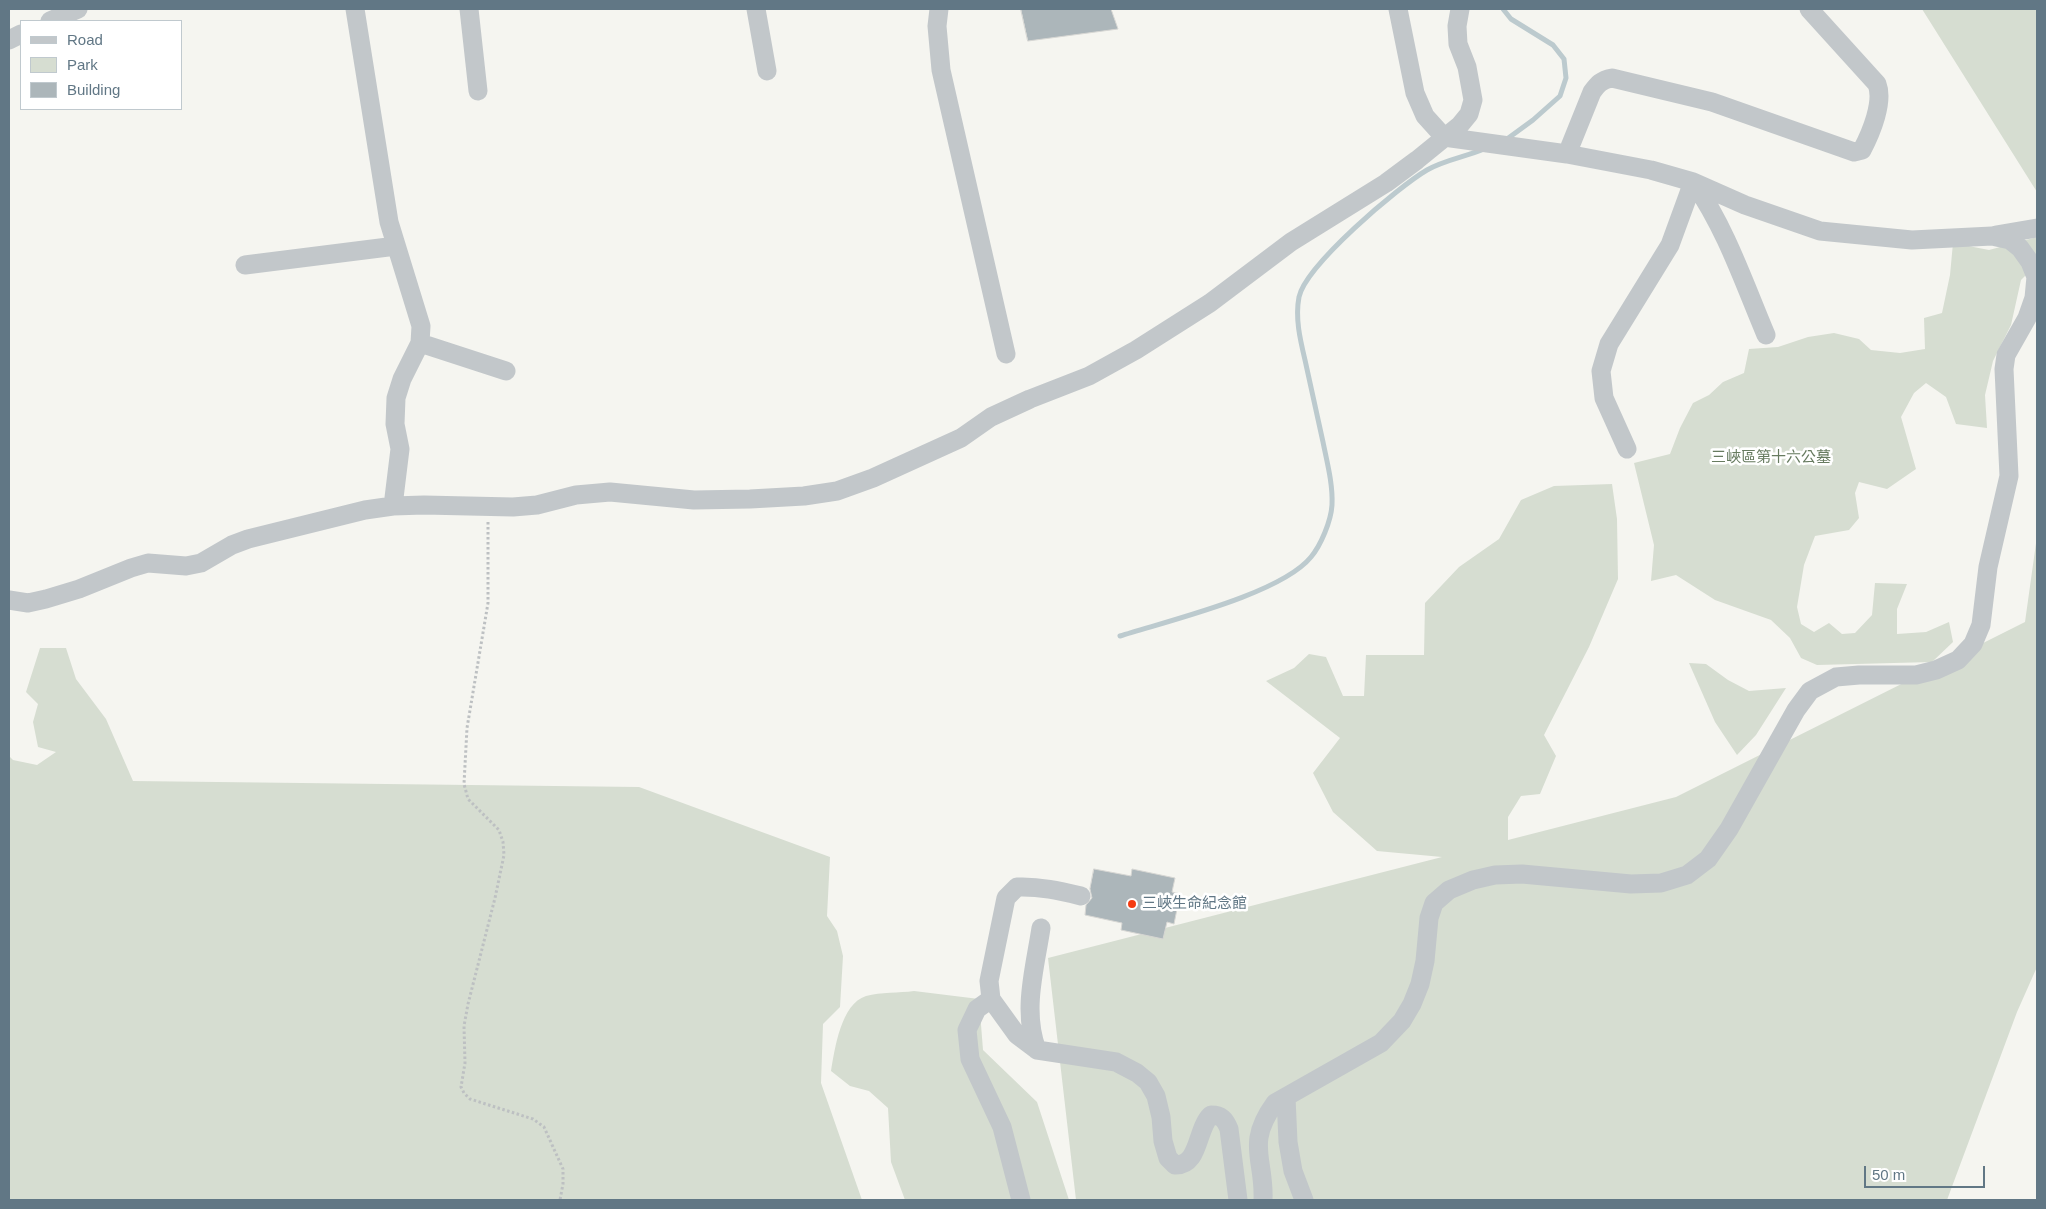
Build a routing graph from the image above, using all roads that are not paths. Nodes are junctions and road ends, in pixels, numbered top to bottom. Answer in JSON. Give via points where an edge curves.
{"nodes":[{"id":1,"x":78,"y":9,"type":"edge"},
{"id":2,"x":355,"y":9,"type":"edge"},
{"id":3,"x":469,"y":9,"type":"edge"},
{"id":4,"x":756,"y":9,"type":"edge"},
{"id":5,"x":939,"y":9,"type":"edge"},
{"id":6,"x":1398,"y":9,"type":"edge"},
{"id":7,"x":1460,"y":9,"type":"edge"},
{"id":8,"x":1808,"y":9,"type":"edge"},
{"id":9,"x":52,"y":20,"type":"edge"},
{"id":10,"x":767,"y":71,"type":"dead end"},
{"id":11,"x":478,"y":91,"type":"dead end"},
{"id":12,"x":1444,"y":137,"type":"junction"},
{"id":13,"x":1566,"y":154,"type":"junction"},
{"id":14,"x":1693,"y":182,"type":"junction"},
{"id":15,"x":2037,"y":228,"type":"edge"},
{"id":16,"x":1992,"y":236,"type":"junction"},
{"id":17,"x":396,"y":246,"type":"junction"},
{"id":18,"x":245,"y":265,"type":"dead end"},
{"id":19,"x":1766,"y":335,"type":"dead end"},
{"id":20,"x":420,"y":343,"type":"junction"},
{"id":21,"x":1006,"y":354,"type":"dead end"},
{"id":22,"x":506,"y":371,"type":"dead end"},
{"id":23,"x":1627,"y":449,"type":"dead end"},
{"id":24,"x":393,"y":506,"type":"junction"},
{"id":25,"x":9,"y":600,"type":"edge"},
{"id":26,"x":1081,"y":896,"type":"dead end"},
{"id":27,"x":1042,"y":928,"type":"dead end"},
{"id":28,"x":991,"y":999,"type":"junction"},
{"id":29,"x":1037,"y":1050,"type":"junction"},
{"id":30,"x":1286,"y":1097,"type":"junction"},
{"id":31,"x":1021,"y":1200,"type":"edge"},
{"id":32,"x":1238,"y":1200,"type":"edge"},
{"id":33,"x":1262,"y":1200,"type":"edge"},
{"id":34,"x":1304,"y":1200,"type":"edge"}],
"edges":[{"from":1,"to":9,"type":"street"},
{"from":2,"to":17,"type":"street","via":[[389,222]]},
{"from":3,"to":11,"type":"street"},
{"from":4,"to":10,"type":"street"},
{"from":5,"to":21,"type":"street","via":[[937,40],[941,70]]},
{"from":6,"to":12,"type":"street","via":[[1415,93],[1425,116]]},
{"from":7,"to":12,"type":"street","via":[[1458,44],[1467,67],[1473,100],[1469,114],[1460,126]]},
{"from":8,"to":13,"type":"street","via":[[1877,84],[1880,101],[1862,150],[1854,152],[1712,102],[1612,78],[1598,83],[1592,92]]},
{"from":12,"to":13,"type":"street"},
{"from":12,"to":24,"type":"street","via":[[1386,183],[1291,242],[1210,303],[1136,350],[1089,376],[991,417],[961,438],[837,491],[804,496],[694,500],[610,492],[576,495],[537,505]]},
{"from":13,"to":14,"type":"street","via":[[1651,170]]},
{"from":14,"to":16,"type":"street","via":[[1745,205],[1820,231],[1912,240]]},
{"from":14,"to":19,"type":"street","via":[[1720,224]]},
{"from":14,"to":23,"type":"street","via":[[1670,245],[1609,344],[1601,371],[1604,398]]},
{"from":15,"to":16,"type":"street"},
{"from":16,"to":30,"type":"street","via":[[2010,240],[2020,248],[2036,278],[2029,312],[2006,355],[2009,476],[1988,567],[1981,625],[1973,644],[1958,660],[1936,670],[1916,675],[1836,677],[1810,691],[1729,829],[1708,859],[1687,874],[1660,883],[1631,884],[1522,874],[1495,875],[1449,890],[1434,903],[1420,984],[1402,1021],[1381,1043]]},
{"from":17,"to":18,"type":"street"},
{"from":17,"to":20,"type":"street","via":[[417,308]]},
{"from":20,"to":22,"type":"street"},
{"from":20,"to":24,"type":"street","via":[[396,398],[399,455]]},
{"from":24,"to":25,"type":"street","via":[[248,539],[201,563],[186,566],[148,564],[46,599],[28,602]]},
{"from":26,"to":28,"type":"street","via":[[1030,886],[1017,887],[1006,898],[989,981]]},
{"from":27,"to":29,"type":"street","via":[[1030,1007],[1031,1033]]},
{"from":28,"to":29,"type":"street","via":[[1017,1035]]},
{"from":28,"to":31,"type":"street","via":[[976,1009],[967,1030],[970,1059],[1002,1127]]},
{"from":29,"to":32,"type":"street","via":[[1116,1062],[1148,1082],[1156,1096],[1168,1158],[1175,1165],[1189,1162],[1211,1115],[1219,1115],[1226,1120]]},
{"from":30,"to":33,"type":"street","via":[[1275,1103],[1260,1131],[1257,1153]]},
{"from":30,"to":34,"type":"street","via":[[1293,1171]]}]}
